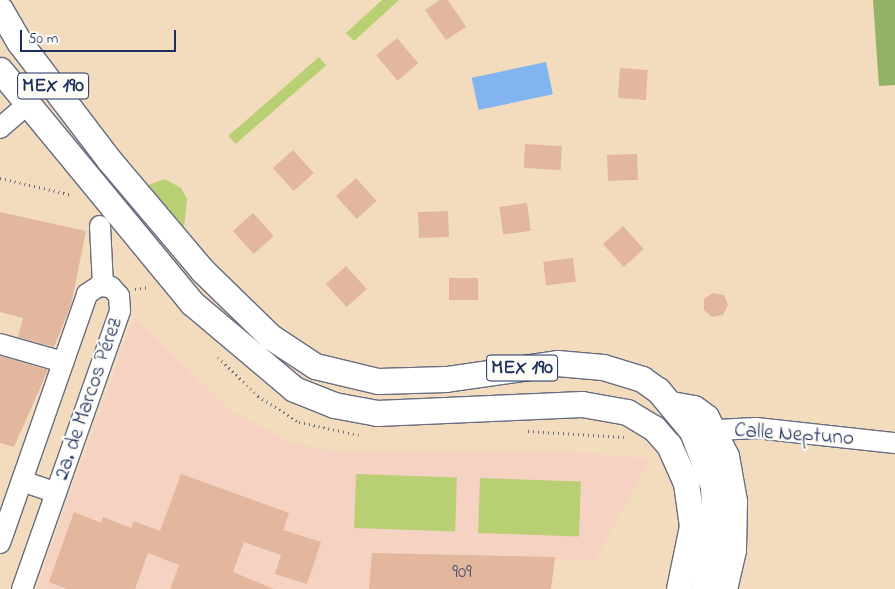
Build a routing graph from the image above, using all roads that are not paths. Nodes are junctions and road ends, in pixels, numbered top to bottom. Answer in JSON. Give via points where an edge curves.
{"nodes":[{"id":1,"x":0,"y":9,"type":"edge"},
{"id":2,"x":0,"y":70,"type":"edge"},
{"id":3,"x":28,"y":104,"type":"junction"},
{"id":4,"x":0,"y":128,"type":"edge"},
{"id":5,"x":100,"y":226,"type":"dead end"},
{"id":6,"x":103,"y":285,"type":"junction"},
{"id":7,"x":0,"y":344,"type":"edge"},
{"id":8,"x":63,"y":362,"type":"junction"},
{"id":9,"x":673,"y":404,"type":"junction"},
{"id":10,"x":627,"y":412,"type":"junction"},
{"id":11,"x":704,"y":430,"type":"junction"},
{"id":12,"x":895,"y":443,"type":"edge"},
{"id":13,"x":22,"y":481,"type":"junction"},
{"id":14,"x":56,"y":493,"type":"junction"},
{"id":15,"x":0,"y":543,"type":"edge"},
{"id":16,"x":22,"y":589,"type":"edge"},
{"id":17,"x":679,"y":589,"type":"edge"},
{"id":18,"x":704,"y":589,"type":"edge"},
{"id":19,"x":724,"y":589,"type":"edge"}],
"edges":[{"from":1,"to":9,"type":"main road","number":"MEX 190","via":[[20,43],[110,161],[202,270],[271,337],[315,366],[378,381],[446,379],[558,363],[603,368],[642,379]]},
{"from":2,"to":3,"type":"main road","number":"MEX 190"},
{"from":3,"to":4,"type":"street"},
{"from":3,"to":10,"type":"main road","number":"MEX 190","via":[[192,303],[294,389],[334,404],[377,413],[582,404]]},
{"from":5,"to":6,"type":"street"},
{"from":6,"to":8,"type":"street","name":"2a. de Marcos Pérez","via":[[87,294]]},
{"from":6,"to":14,"type":"street","name":"2a. de Marcos Pérez","via":[[117,292],[120,307]]},
{"from":7,"to":8,"type":"street"},
{"from":8,"to":13,"type":"street","name":"2a. de Marcos Pérez"},
{"from":9,"to":10,"type":"main road"},
{"from":9,"to":11,"type":"main road","via":[[694,408]]},
{"from":10,"to":17,"type":"main road","number":"MEX 190","via":[[654,428],[669,444],[686,483],[692,526]]},
{"from":11,"to":12,"type":"street","name":"Calle Neptuno","via":[[756,428]]},
{"from":11,"to":18,"type":"main road","via":[[713,486],[715,533]]},
{"from":11,"to":19,"type":"main road","via":[[726,456],[734,501],[732,550]]},
{"from":13,"to":14,"type":"street"},
{"from":13,"to":15,"type":"street","name":"2a. de Marcos Pérez"},
{"from":14,"to":16,"type":"street","name":"2a. de Marcos Pérez"}]}
